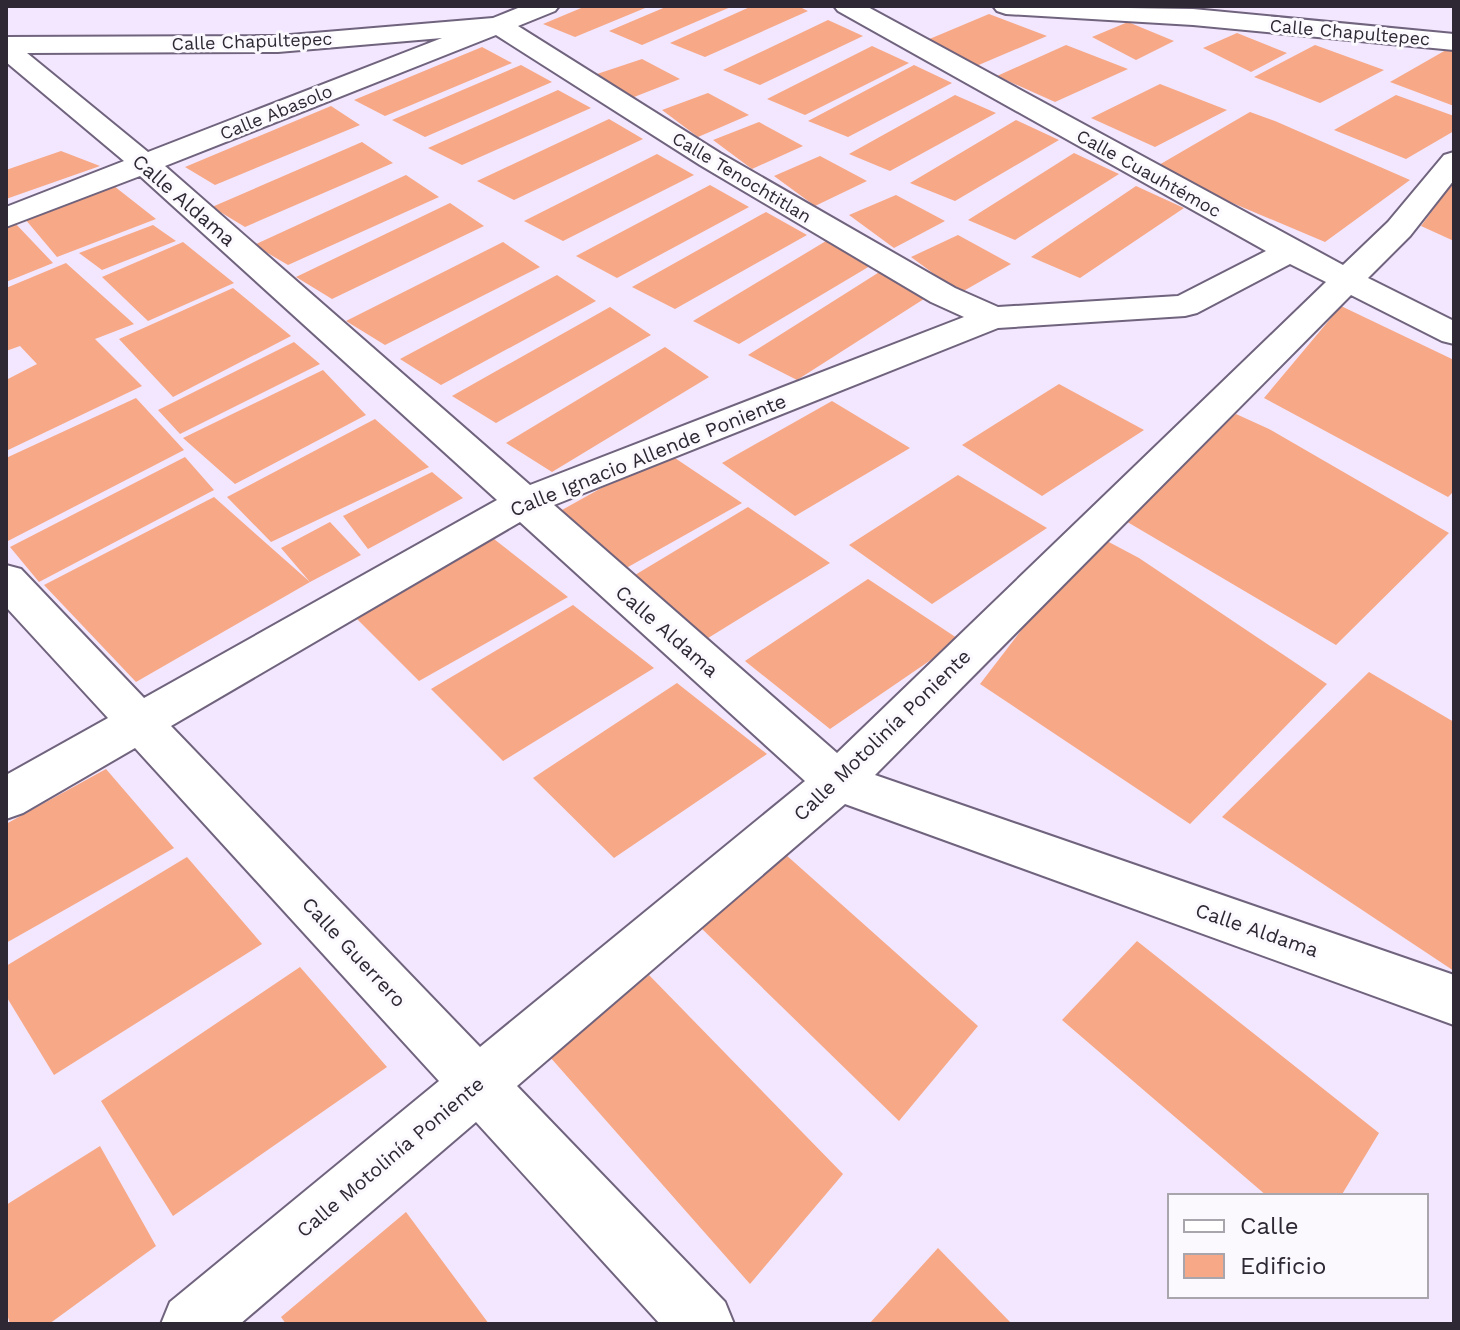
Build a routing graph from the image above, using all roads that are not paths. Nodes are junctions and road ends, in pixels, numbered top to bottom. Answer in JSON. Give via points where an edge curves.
{"nodes":[{"id":1,"x":546,"y":6,"type":"edge"},
{"id":2,"x":847,"y":6,"type":"edge"},
{"id":3,"x":1006,"y":6,"type":"edge"},
{"id":4,"x":498,"y":25,"type":"junction"},
{"id":5,"x":1454,"y":42,"type":"edge"},
{"id":6,"x":6,"y":47,"type":"edge"},
{"id":7,"x":1454,"y":161,"type":"edge"},
{"id":8,"x":144,"y":164,"type":"junction"},
{"id":9,"x":6,"y":218,"type":"edge"},
{"id":10,"x":1290,"y":251,"type":"junction"},
{"id":11,"x":1349,"y":278,"type":"junction"},
{"id":12,"x":993,"y":318,"type":"junction"},
{"id":13,"x":1454,"y":334,"type":"edge"},
{"id":14,"x":522,"y":503,"type":"junction"},
{"id":15,"x":6,"y":580,"type":"edge"},
{"id":16,"x":139,"y":723,"type":"junction"},
{"id":17,"x":838,"y":782,"type":"junction"},
{"id":18,"x":6,"y":799,"type":"edge"},
{"id":19,"x":1454,"y":1000,"type":"edge"},
{"id":20,"x":478,"y":1084,"type":"junction"},
{"id":21,"x":192,"y":1324,"type":"edge"},
{"id":22,"x":703,"y":1324,"type":"edge"}],
"edges":[{"from":1,"to":4,"type":"street","name":"Calle Abasolo"},
{"from":2,"to":10,"type":"street","name":"Calle Cuauhtémoc"},
{"from":3,"to":5,"type":"street","name":"Calle Chapultepec","via":[[1193,17]]},
{"from":4,"to":6,"type":"street","name":"Calle Chapultepec","via":[[278,44]]},
{"from":4,"to":8,"type":"street","name":"Calle Abasolo"},
{"from":4,"to":12,"type":"street","name":"Calle Tenochtitlan","via":[[710,159],[943,295]]},
{"from":6,"to":8,"type":"street","name":"Calle Aldama"},
{"from":7,"to":11,"type":"street","name":"Calle Motolinía Poniente","via":[[1399,229]]},
{"from":8,"to":9,"type":"street","name":"Calle Abasolo"},
{"from":8,"to":14,"type":"street","name":"Calle Aldama"},
{"from":10,"to":11,"type":"street","name":"Calle Cuauhtémoc"},
{"from":10,"to":12,"type":"street","name":"Calle Ignacio Allende Poniente","via":[[1185,306]]},
{"from":11,"to":13,"type":"street","name":"Calle Cuauhtémoc"},
{"from":11,"to":17,"type":"street","name":"Calle Motolinía Poniente"},
{"from":12,"to":14,"type":"street","name":"Calle Ignacio Allende Poniente"},
{"from":14,"to":16,"type":"street","name":"Calle Ignacio Allende Poniente"},
{"from":14,"to":17,"type":"street","name":"Calle Aldama"},
{"from":15,"to":16,"type":"street","name":"Calle Guerrero"},
{"from":16,"to":18,"type":"street","name":"Calle Ignacio Allende Poniente"},
{"from":16,"to":20,"type":"street","name":"Calle Guerrero"},
{"from":17,"to":19,"type":"street","name":"Calle Aldama"},
{"from":17,"to":20,"type":"street","name":"Calle Motolinía Poniente"},
{"from":20,"to":21,"type":"street","name":"Calle Motolinía Poniente"},
{"from":20,"to":22,"type":"street","name":"Calle Guerrero"}]}
